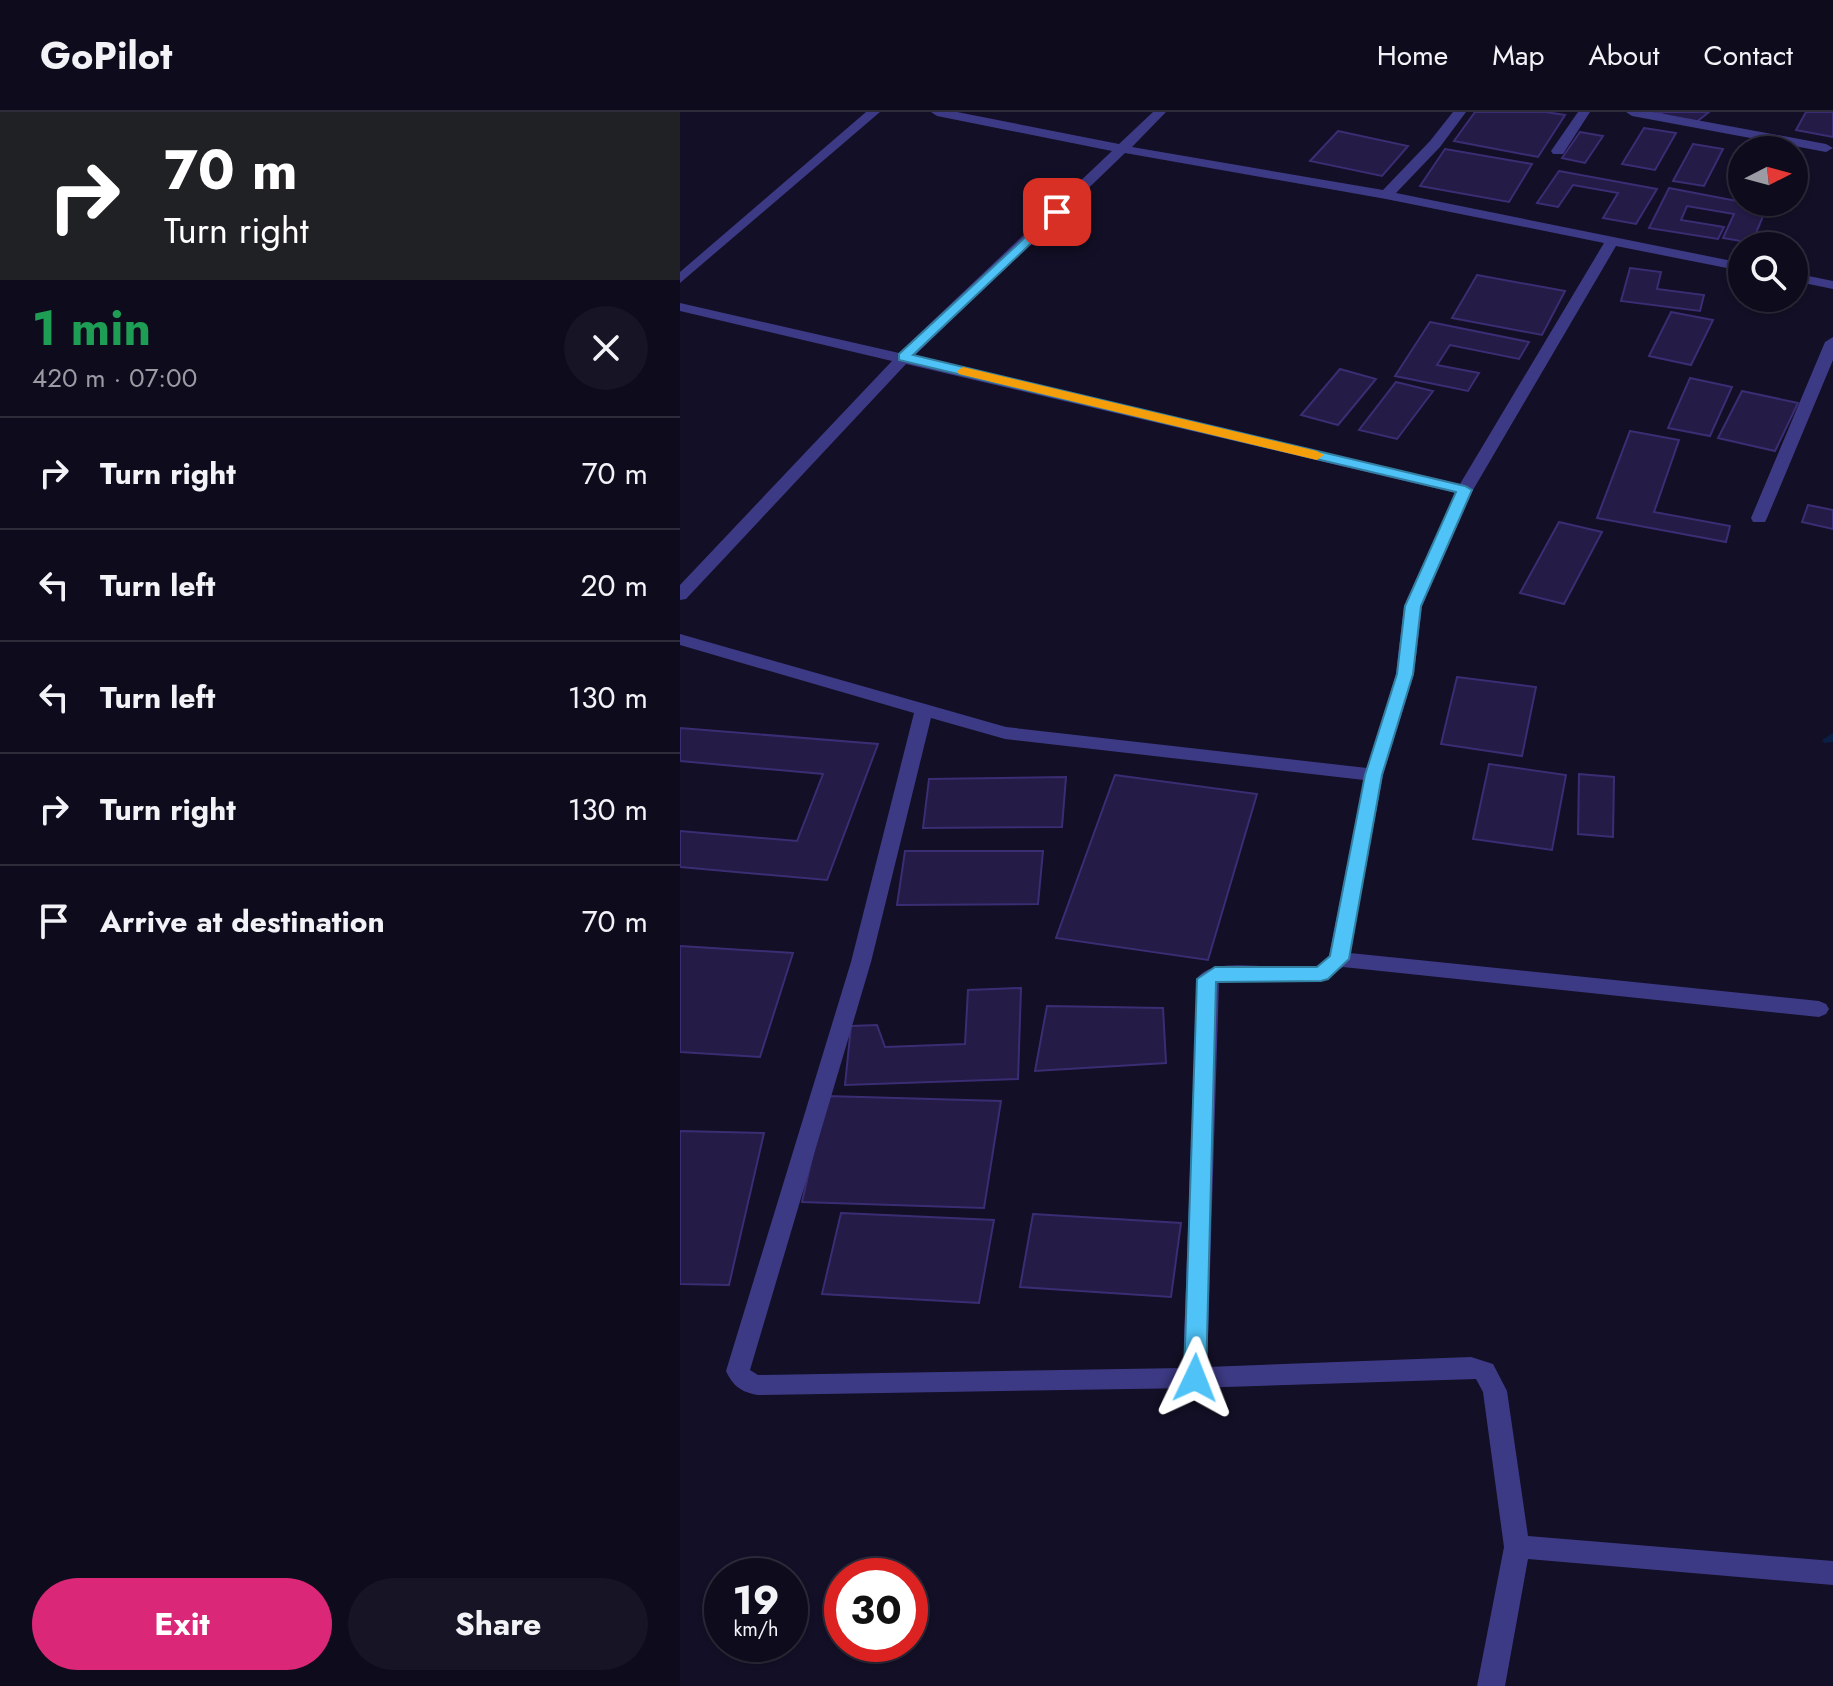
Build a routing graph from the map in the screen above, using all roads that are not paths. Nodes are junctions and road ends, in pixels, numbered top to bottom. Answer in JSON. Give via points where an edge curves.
{"nodes":[{"id":1,"x":874,"y":112,"type":"edge"},
{"id":2,"x":937,"y":112,"type":"edge"},
{"id":3,"x":1160,"y":112,"type":"edge"},
{"id":4,"x":1460,"y":112,"type":"edge"},
{"id":5,"x":1584,"y":112,"type":"edge"},
{"id":6,"x":1632,"y":112,"type":"edge"},
{"id":7,"x":1826,"y":148,"type":"dead end"},
{"id":8,"x":1123,"y":149,"type":"junction"},
{"id":9,"x":1558,"y":151,"type":"dead end"},
{"id":10,"x":1386,"y":195,"type":"junction"},
{"id":11,"x":1612,"y":241,"type":"junction"},
{"id":12,"x":1728,"y":264,"type":"edge"},
{"id":13,"x":680,"y":279,"type":"edge"},
{"id":14,"x":1808,"y":280,"type":"edge"},
{"id":15,"x":1833,"y":285,"type":"edge"},
{"id":16,"x":680,"y":307,"type":"edge"},
{"id":17,"x":1833,"y":342,"type":"edge"},
{"id":18,"x":904,"y":357,"type":"junction"},
{"id":19,"x":1465,"y":490,"type":"junction"},
{"id":20,"x":1759,"y":518,"type":"dead end"},
{"id":21,"x":680,"y":595,"type":"edge"},
{"id":22,"x":680,"y":639,"type":"edge"},
{"id":23,"x":924,"y":710,"type":"junction"},
{"id":24,"x":1374,"y":775,"type":"junction"},
{"id":25,"x":1339,"y":959,"type":"junction"},
{"id":26,"x":1819,"y":1009,"type":"dead end"},
{"id":27,"x":1195,"y":1378,"type":"junction"},
{"id":28,"x":1517,"y":1547,"type":"junction"},
{"id":29,"x":1833,"y":1573,"type":"edge"},
{"id":30,"x":1491,"y":1686,"type":"edge"}],
"edges":[{"from":1,"to":13,"type":"street"},
{"from":2,"to":8,"type":"street"},
{"from":3,"to":8,"type":"street"},
{"from":4,"to":10,"type":"street"},
{"from":5,"to":9,"type":"street"},
{"from":6,"to":7,"type":"street"},
{"from":8,"to":10,"type":"street"},
{"from":8,"to":18,"type":"street"},
{"from":10,"to":11,"type":"street"},
{"from":11,"to":12,"type":"street"},
{"from":11,"to":19,"type":"street"},
{"from":14,"to":15,"type":"street"},
{"from":16,"to":18,"type":"street"},
{"from":17,"to":20,"type":"street"},
{"from":18,"to":19,"type":"street"},
{"from":18,"to":21,"type":"street"},
{"from":19,"to":24,"type":"street","via":[[1413,606],[1405,674]]},
{"from":22,"to":23,"type":"street"},
{"from":23,"to":24,"type":"street","via":[[1005,733]]},
{"from":23,"to":27,"type":"street","via":[[861,962],[738,1371],[748,1384],[758,1385]]},
{"from":24,"to":25,"type":"street"},
{"from":25,"to":26,"type":"street"},
{"from":25,"to":27,"type":"street","via":[[1321,974],[1215,974],[1207,979]]},
{"from":27,"to":28,"type":"street","via":[[1471,1367],[1484,1371],[1495,1391]]},
{"from":28,"to":29,"type":"street"},
{"from":28,"to":30,"type":"street"}]}
